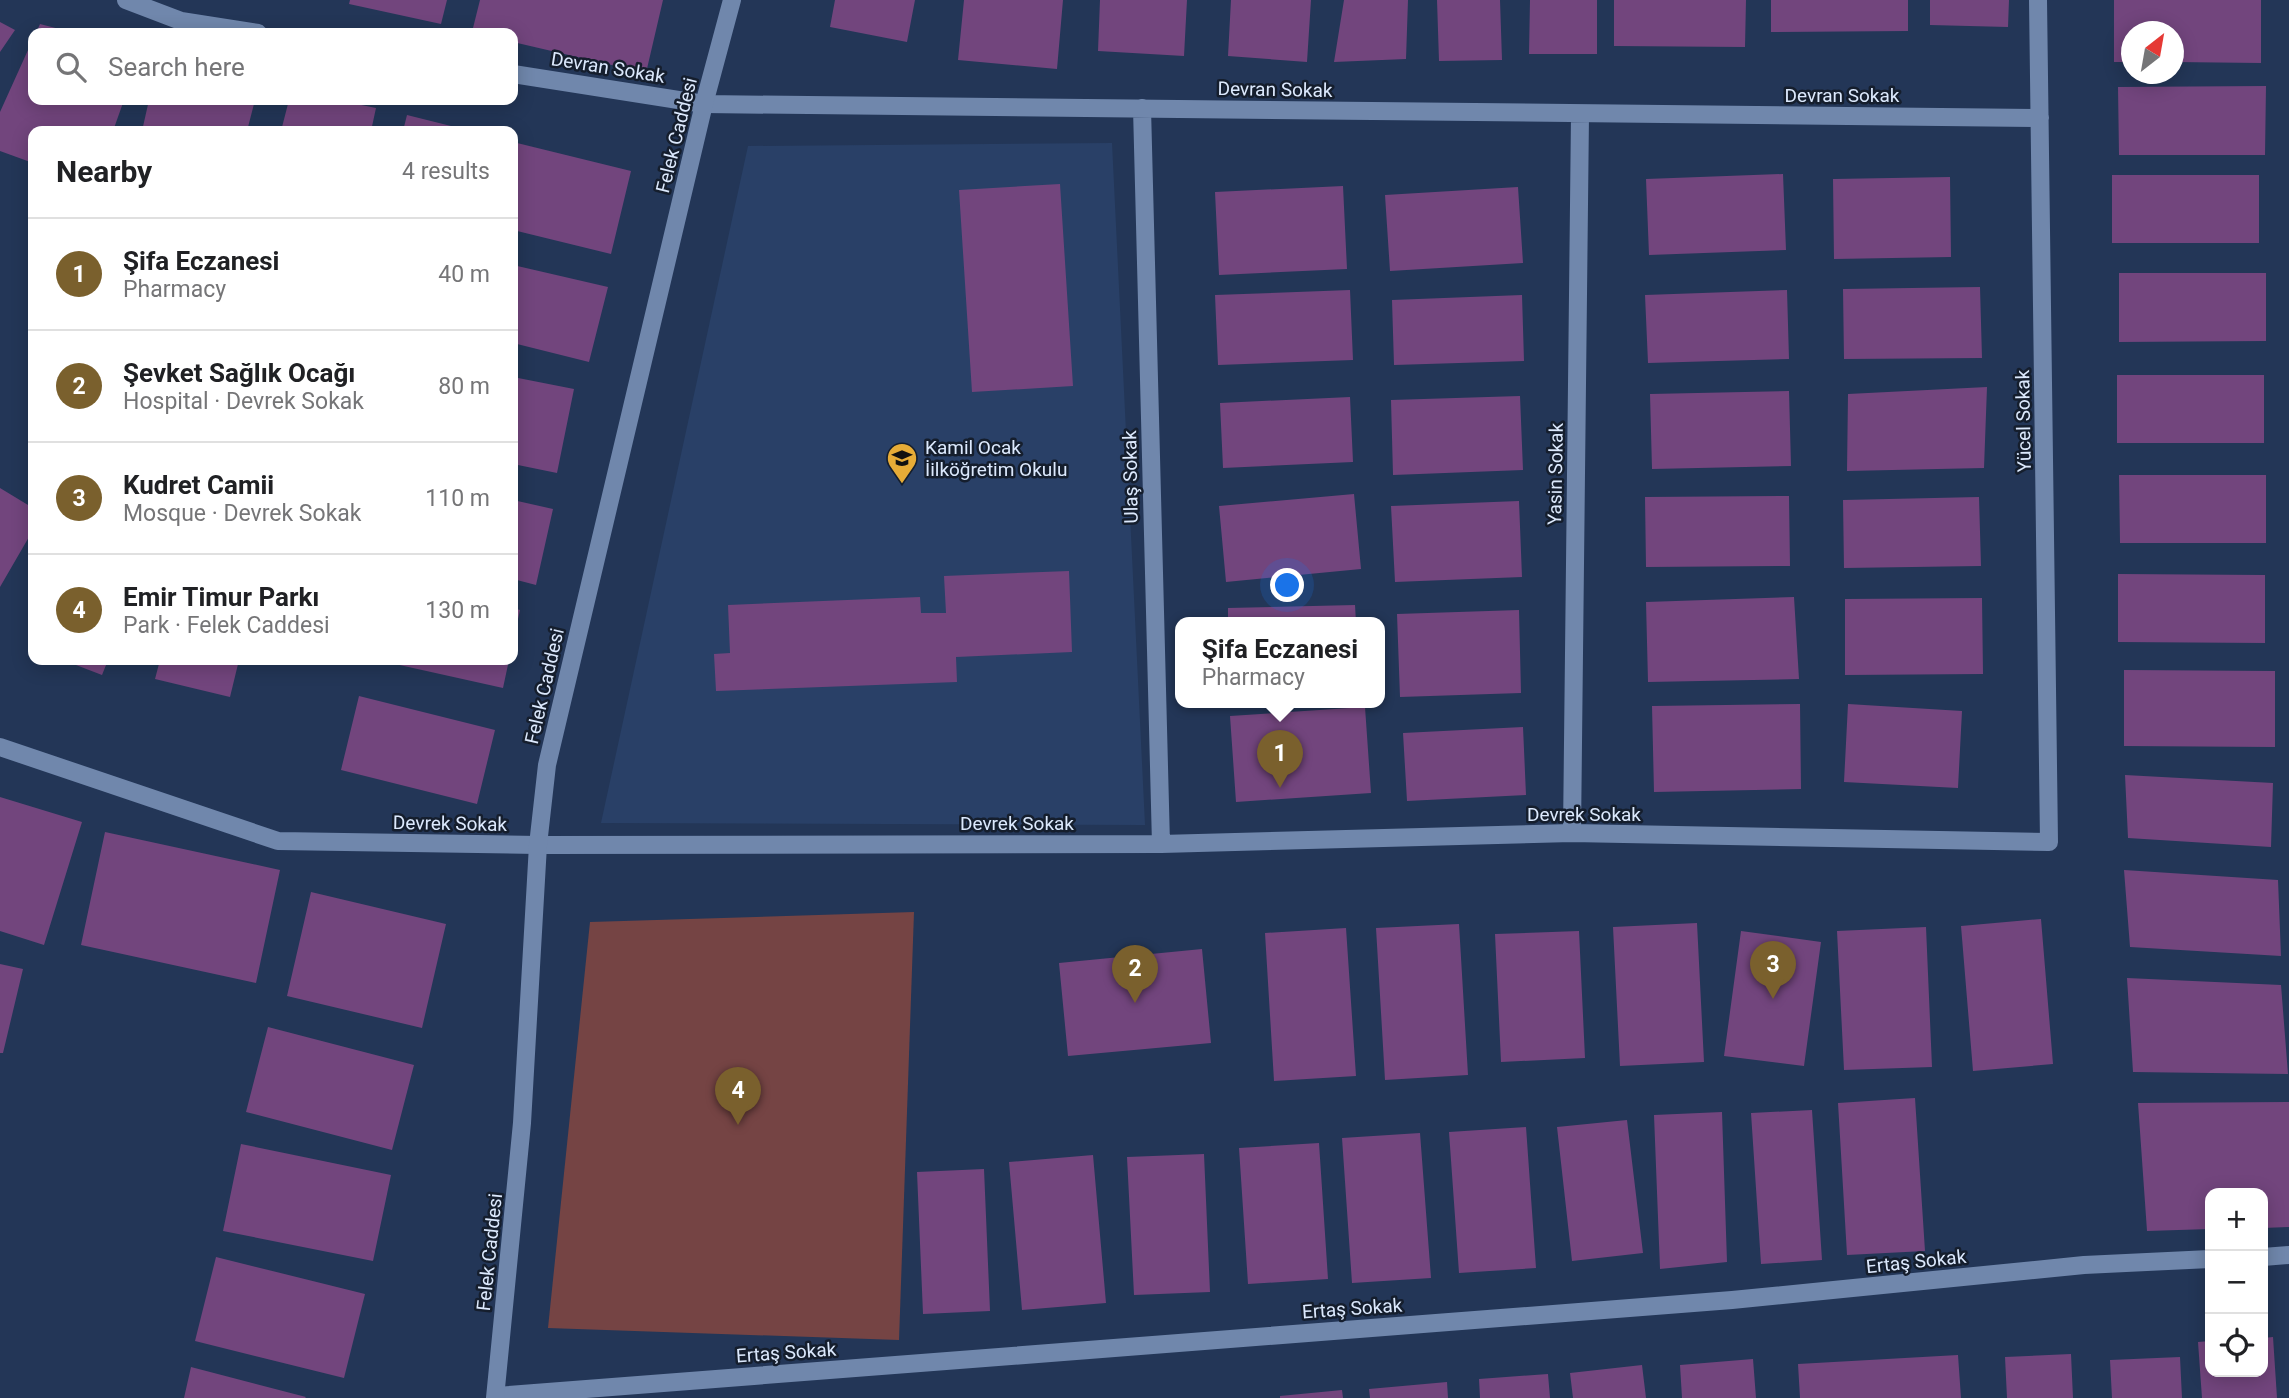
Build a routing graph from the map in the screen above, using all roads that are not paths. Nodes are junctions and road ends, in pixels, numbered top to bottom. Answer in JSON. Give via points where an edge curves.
{"nodes":[{"id":1,"x":126,"y":0,"type":"edge"},
{"id":2,"x":732,"y":0,"type":"edge"},
{"id":3,"x":2038,"y":0,"type":"edge"},
{"id":4,"x":226,"y":28,"type":"edge"},
{"id":5,"x":518,"y":75,"type":"edge"},
{"id":6,"x":704,"y":104,"type":"junction"},
{"id":7,"x":1142,"y":108,"type":"junction"},
{"id":8,"x":1580,"y":115,"type":"junction"},
{"id":9,"x":2040,"y":118,"type":"junction"},
{"id":10,"x":0,"y":747,"type":"edge"},
{"id":11,"x":1572,"y":833,"type":"junction"},
{"id":12,"x":2049,"y":842,"type":"joint"},
{"id":13,"x":1161,"y":844,"type":"junction"},
{"id":14,"x":538,"y":845,"type":"junction"},
{"id":15,"x":2289,"y":1255,"type":"edge"},
{"id":16,"x":2268,"y":1256,"type":"edge"},
{"id":17,"x":2205,"y":1259,"type":"edge"},
{"id":18,"x":496,"y":1397,"type":"edge"}],
"edges":[{"from":1,"to":4,"type":"street","via":[[181,21]]},
{"from":2,"to":6,"type":"street","name":"Felek Caddesi"},
{"from":3,"to":9,"type":"street","name":"Yücel Sokak"},
{"from":5,"to":6,"type":"street","name":"Devran Sokak"},
{"from":6,"to":7,"type":"street","name":"Devran Sokak"},
{"from":6,"to":14,"type":"street","name":"Felek Caddesi","via":[[547,765]]},
{"from":7,"to":8,"type":"street","name":"Devran Sokak"},
{"from":7,"to":13,"type":"street","name":"Ulaş Sokak"},
{"from":8,"to":9,"type":"street","name":"Devran Sokak"},
{"from":8,"to":11,"type":"street","name":"Yasin Sokak"},
{"from":9,"to":12,"type":"street","name":"Yücel Sokak"},
{"from":10,"to":14,"type":"street","name":"Devrek Sokak","via":[[278,841]]},
{"from":11,"to":12,"type":"street","name":"Devrek Sokak"},
{"from":11,"to":13,"type":"street","name":"Devrek Sokak"},
{"from":13,"to":14,"type":"street","name":"Devrek Sokak"},
{"from":14,"to":18,"type":"street","name":"Felek Caddesi","via":[[522,1123]]},
{"from":15,"to":16,"type":"street"},
{"from":17,"to":18,"type":"street","name":"Ertaş Sokak","via":[[2084,1265],[1732,1300]]}]}
